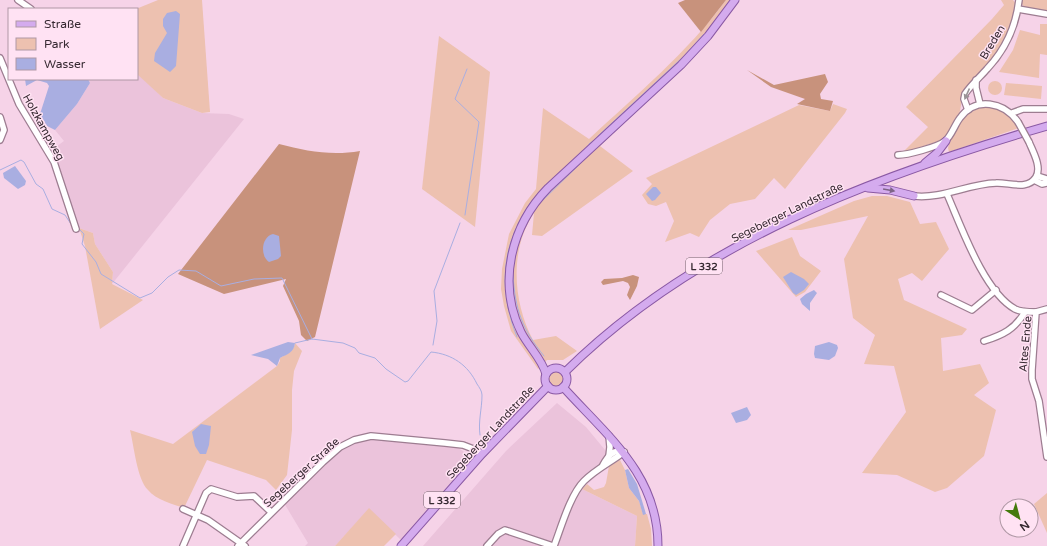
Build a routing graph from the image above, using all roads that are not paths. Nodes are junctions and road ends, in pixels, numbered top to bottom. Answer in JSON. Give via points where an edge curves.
{"nodes":[{"id":1,"x":18,"y":0,"type":"edge"},
{"id":2,"x":735,"y":0,"type":"edge"},
{"id":3,"x":1019,"y":0,"type":"edge"},
{"id":4,"x":30,"y":8,"type":"edge"},
{"id":5,"x":1018,"y":9,"type":"junction"},
{"id":6,"x":1047,"y":14,"type":"edge"},
{"id":7,"x":0,"y":58,"type":"edge"},
{"id":8,"x":8,"y":77,"type":"edge"},
{"id":9,"x":9,"y":80,"type":"edge"},
{"id":10,"x":976,"y":80,"type":"junction"},
{"id":11,"x":980,"y":104,"type":"junction"},
{"id":12,"x":968,"y":110,"type":"junction"},
{"id":13,"x":1047,"y":110,"type":"edge"},
{"id":14,"x":1012,"y":113,"type":"junction"},
{"id":15,"x":0,"y":116,"type":"edge"},
{"id":16,"x":1047,"y":126,"type":"edge"},
{"id":17,"x":0,"y":140,"type":"edge"},
{"id":18,"x":946,"y":141,"type":"junction"},
{"id":19,"x":898,"y":155,"type":"dead end"},
{"id":20,"x":921,"y":166,"type":"junction"},
{"id":21,"x":1035,"y":178,"type":"junction"},
{"id":22,"x":1047,"y":179,"type":"edge"},
{"id":23,"x":1047,"y":183,"type":"edge"},
{"id":24,"x":862,"y":188,"type":"junction"},
{"id":25,"x":947,"y":194,"type":"junction"},
{"id":26,"x":914,"y":196,"type":"joint"},
{"id":27,"x":76,"y":228,"type":"dead end"},
{"id":28,"x":996,"y":290,"type":"junction"},
{"id":29,"x":940,"y":294,"type":"dead end"},
{"id":30,"x":1047,"y":309,"type":"edge"},
{"id":31,"x":1025,"y":312,"type":"junction"},
{"id":32,"x":1036,"y":312,"type":"junction"},
{"id":33,"x":984,"y":341,"type":"dead end"},
{"id":34,"x":535,"y":354,"type":"junction"},
{"id":35,"x":553,"y":368,"type":"junction"},
{"id":36,"x":565,"y":372,"type":"junction"},
{"id":37,"x":546,"y":374,"type":"junction"},
{"id":38,"x":548,"y":386,"type":"junction"},
{"id":39,"x":563,"y":387,"type":"junction"},
{"id":40,"x":609,"y":435,"type":"junction"},
{"id":41,"x":624,"y":452,"type":"junction"},
{"id":42,"x":482,"y":454,"type":"junction"},
{"id":43,"x":609,"y":456,"type":"junction"},
{"id":44,"x":1047,"y":457,"type":"edge"},
{"id":45,"x":603,"y":465,"type":"junction"},
{"id":46,"x":183,"y":509,"type":"dead end"},
{"id":47,"x":272,"y":512,"type":"junction"},
{"id":48,"x":196,"y":515,"type":"junction"},
{"id":49,"x":241,"y":545,"type":"edge"},
{"id":50,"x":183,"y":546,"type":"edge"},
{"id":51,"x":401,"y":546,"type":"edge"},
{"id":52,"x":487,"y":546,"type":"edge"},
{"id":53,"x":554,"y":546,"type":"edge"},
{"id":54,"x":658,"y":546,"type":"edge"}],
"edges":[{"from":1,"to":4,"type":"street"},
{"from":2,"to":34,"type":"main road","via":[[696,49],[548,188],[523,222],[511,256],[510,292],[520,331]]},
{"from":3,"to":5,"type":"street","name":"Breden"},
{"from":5,"to":6,"type":"street"},
{"from":5,"to":10,"type":"street","name":"Breden","via":[[1004,46]]},
{"from":7,"to":8,"type":"street","name":"Holzkampweg"},
{"from":9,"to":27,"type":"street","name":"Holzkampweg","via":[[19,104],[54,162]]},
{"from":10,"to":11,"type":"street"},
{"from":10,"to":12,"type":"street","name":"Breden","one_way":true,"via":[[965,94]]},
{"from":11,"to":12,"type":"street"},
{"from":11,"to":14,"type":"street","via":[[995,104]]},
{"from":12,"to":18,"type":"street"},
{"from":13,"to":14,"type":"street","via":[[1023,109]]},
{"from":14,"to":21,"type":"street","bridge":true,"via":[[1029,142],[1037,163]]},
{"from":15,"to":17,"type":"street","via":[[4,130]]},
{"from":16,"to":20,"type":"main road","name":"Segeberger Landstraße","number":"L 332"},
{"from":18,"to":19,"type":"street","via":[[917,152]]},
{"from":18,"to":20,"type":"main road","via":[[937,153]]},
{"from":20,"to":24,"type":"main road","name":"Segeberger Landstraße","number":"L 332"},
{"from":21,"to":22,"type":"street"},
{"from":21,"to":23,"type":"street","via":[[1042,184]]},
{"from":21,"to":25,"type":"street","via":[[1023,184],[996,183]]},
{"from":24,"to":26,"type":"main road","one_way":true,"via":[[890,190]]},
{"from":24,"to":36,"type":"main road","name":"Segeberger Landstraße","number":"L 332","via":[[760,235],[682,279],[616,327]]},
{"from":25,"to":26,"type":"street","via":[[930,198]]},
{"from":25,"to":28,"type":"street","via":[[981,271]]},
{"from":28,"to":29,"type":"street","via":[[972,310]]},
{"from":28,"to":31,"type":"street","via":[[1015,309]]},
{"from":30,"to":32,"type":"street","name":"Altes Ende"},
{"from":31,"to":32,"type":"street"},
{"from":31,"to":33,"type":"street","name":"Altes Ende","via":[[1016,326],[1008,332]]},
{"from":32,"to":44,"type":"street","name":"Altes Ende","via":[[1032,374],[1039,401]]},
{"from":34,"to":35,"type":"main road"},
{"from":34,"to":37,"type":"main road"},
{"from":35,"to":36,"type":"main road","via":[[560,368]]},
{"from":35,"to":37,"type":"main road"},
{"from":36,"to":39,"type":"main road","via":[[567,379]]},
{"from":37,"to":38,"type":"main road"},
{"from":38,"to":39,"type":"main road","via":[[555,390]]},
{"from":38,"to":42,"type":"main road","name":"Segeberger Landstraße","number":"L 332"},
{"from":39,"to":40,"type":"main road"},
{"from":40,"to":41,"type":"main road"},
{"from":40,"to":43,"type":"street"},
{"from":41,"to":43,"type":"street","via":[[615,451]]},
{"from":41,"to":45,"type":"street"},
{"from":41,"to":54,"type":"main road","via":[[650,496]]},
{"from":42,"to":47,"type":"street","name":"Segeberger Straße","via":[[451,443],[385,436],[360,438],[340,447]]},
{"from":42,"to":51,"type":"main road","name":"Segeberger Landstraße","number":"L 332"},
{"from":43,"to":45,"type":"street"},
{"from":45,"to":53,"type":"street","via":[[577,490]]},
{"from":46,"to":48,"type":"street"},
{"from":47,"to":48,"type":"street","via":[[254,496],[237,497],[211,489],[206,493]]},
{"from":47,"to":49,"type":"street","name":"Segeberger Straße"},
{"from":48,"to":49,"type":"street","via":[[214,523]]},
{"from":48,"to":50,"type":"street"},
{"from":52,"to":53,"type":"street","via":[[501,531],[509,530]]}]}
